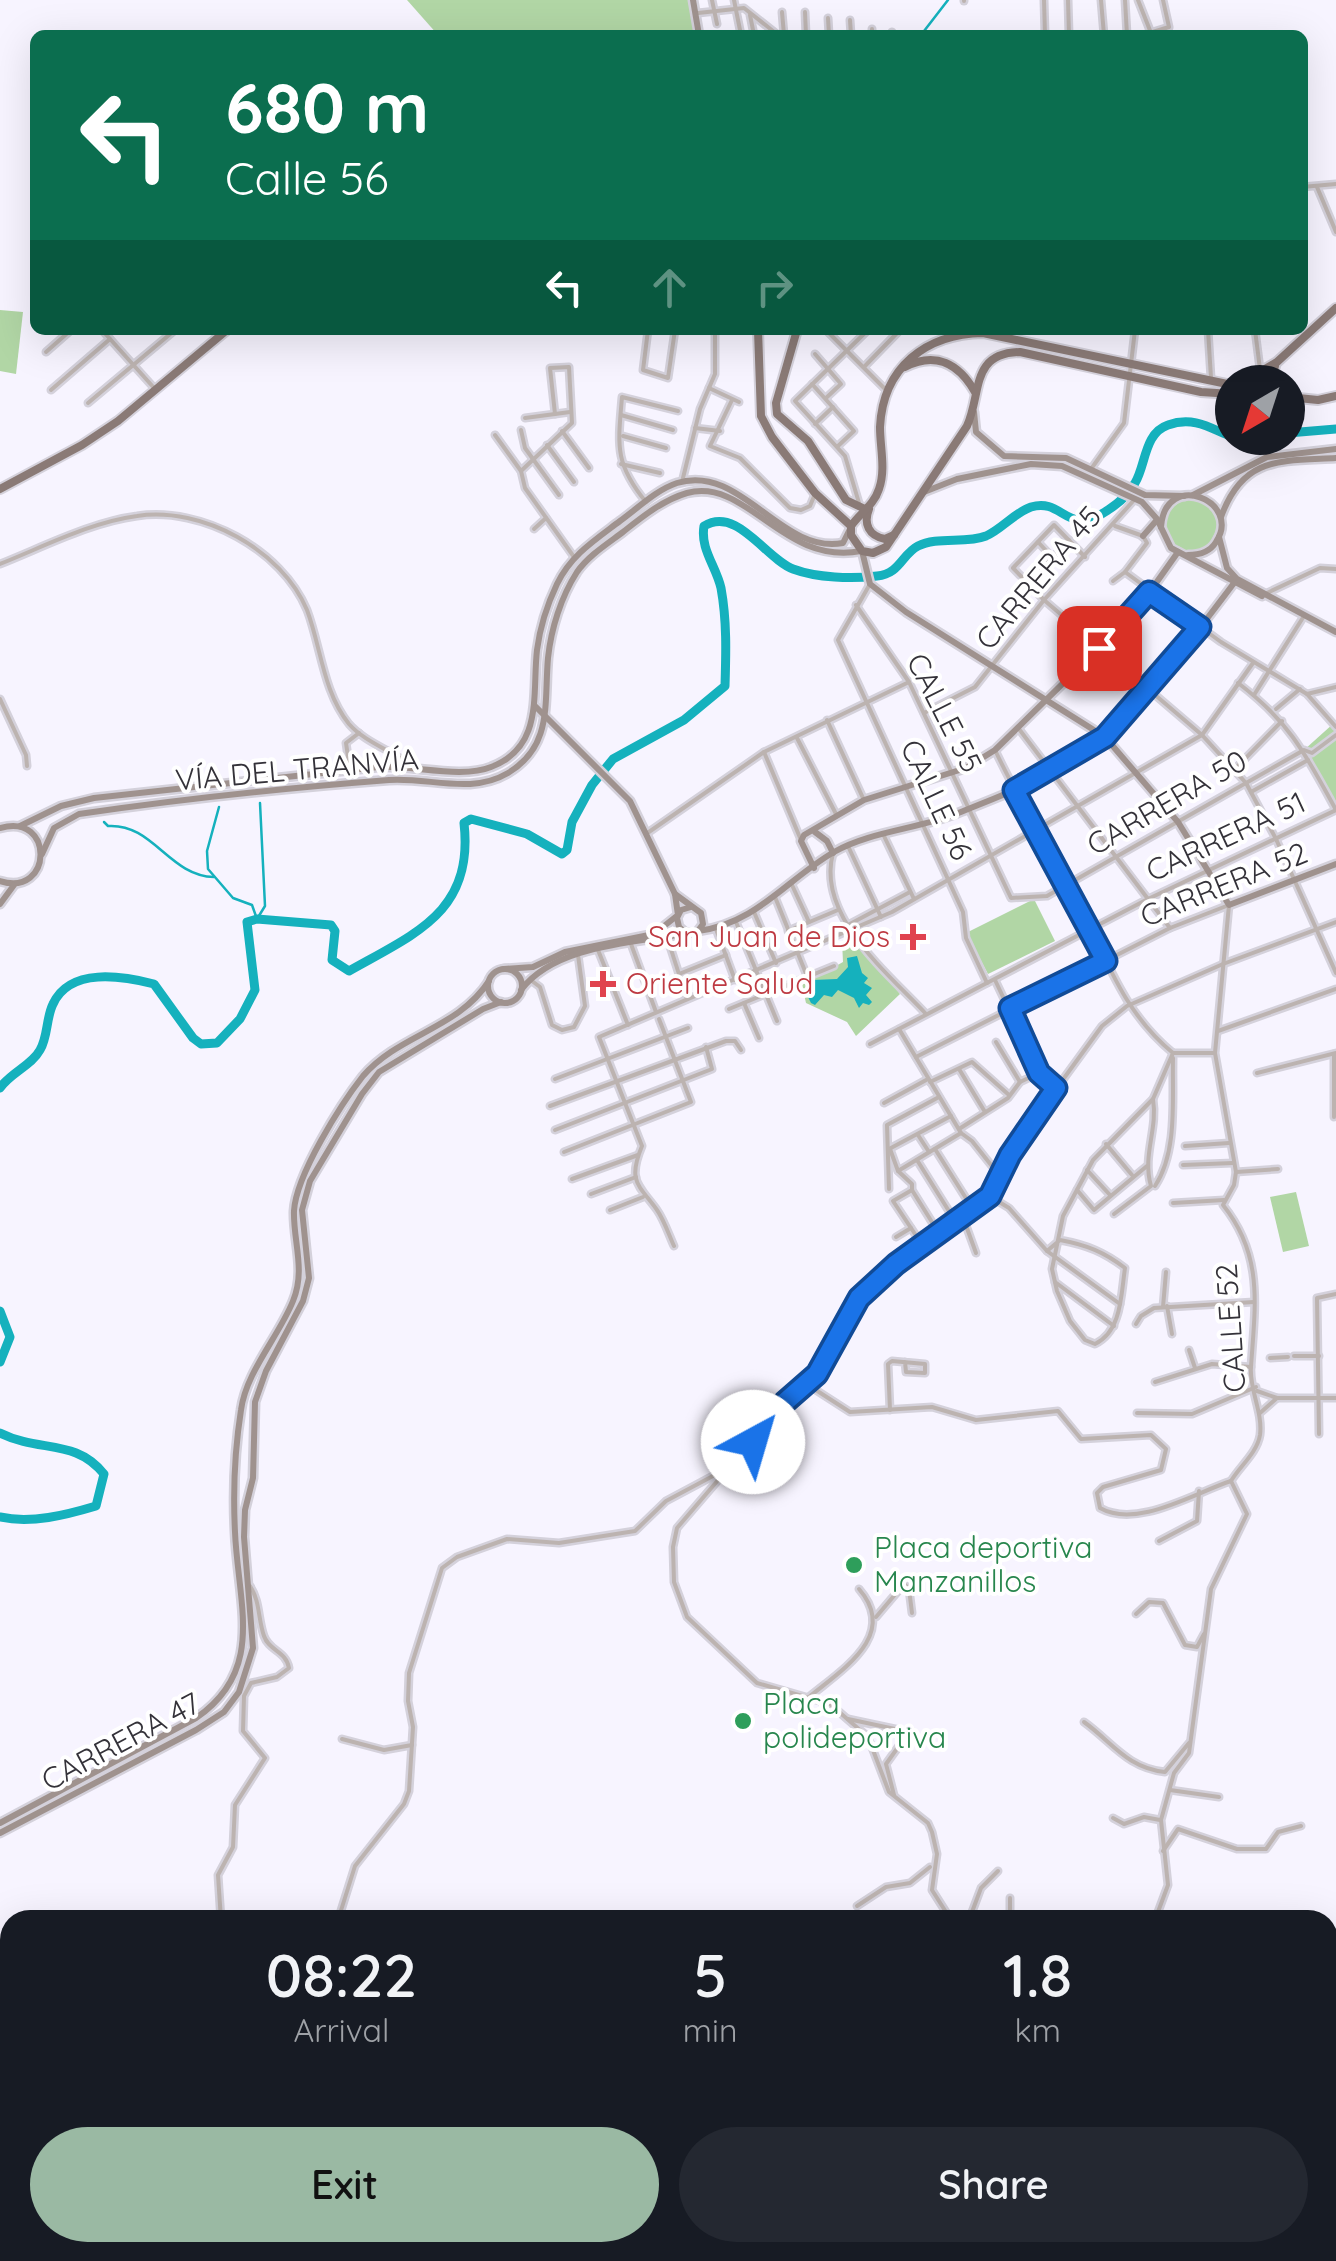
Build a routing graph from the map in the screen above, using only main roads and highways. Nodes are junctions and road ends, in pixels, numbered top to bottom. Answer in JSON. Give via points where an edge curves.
{"nodes":[{"id":1,"x":1336,"y":308,"type":"edge"},
{"id":2,"x":1308,"y":329,"type":"edge"},
{"id":3,"x":221,"y":335,"type":"edge"},
{"id":4,"x":758,"y":335,"type":"edge"},
{"id":5,"x":796,"y":335,"type":"edge"},
{"id":6,"x":953,"y":335,"type":"edge"},
{"id":7,"x":996,"y":335,"type":"edge"},
{"id":8,"x":1300,"y":335,"type":"edge"},
{"id":9,"x":1278,"y":362,"type":"junction"},
{"id":10,"x":1274,"y":365,"type":"edge"},
{"id":11,"x":1277,"y":365,"type":"edge"},
{"id":12,"x":902,"y":368,"type":"junction"},
{"id":13,"x":1215,"y":383,"type":"edge"},
{"id":14,"x":976,"y":392,"type":"junction"},
{"id":15,"x":1215,"y":393,"type":"edge"},
{"id":16,"x":1336,"y":396,"type":"edge"},
{"id":17,"x":1305,"y":398,"type":"edge"},
{"id":18,"x":0,"y":489,"type":"edge"},
{"id":19,"x":866,"y":508,"type":"junction"},
{"id":20,"x":851,"y":526,"type":"junction"},
{"id":21,"x":896,"y":534,"type":"junction"}],
"edges":[{"from":1,"to":2,"type":"main road"},
{"from":3,"to":18,"type":"main road","via":[[82,446]]},
{"from":4,"to":20,"type":"main road","via":[[758,410],[815,493]]},
{"from":5,"to":19,"type":"main road","via":[[778,414],[808,442],[840,492]]},
{"from":6,"to":12,"type":"main road","via":[[923,348]]},
{"from":7,"to":13,"type":"main road"},
{"from":8,"to":9,"type":"main road"},
{"from":9,"to":10,"type":"main road"},
{"from":9,"to":11,"type":"main road"},
{"from":12,"to":14,"type":"main road","via":[[944,361]]},
{"from":12,"to":19,"type":"main road","via":[[887,391],[880,424],[882,475]]},
{"from":14,"to":15,"type":"main road","via":[[986,366],[1012,352]]},
{"from":14,"to":21,"type":"main road","via":[[974,410]]},
{"from":16,"to":17,"type":"main road"},
{"from":19,"to":20,"type":"main road"},
{"from":19,"to":21,"type":"main road","via":[[871,533]]},
{"from":20,"to":21,"type":"main road","via":[[864,552],[886,547]]}]}
